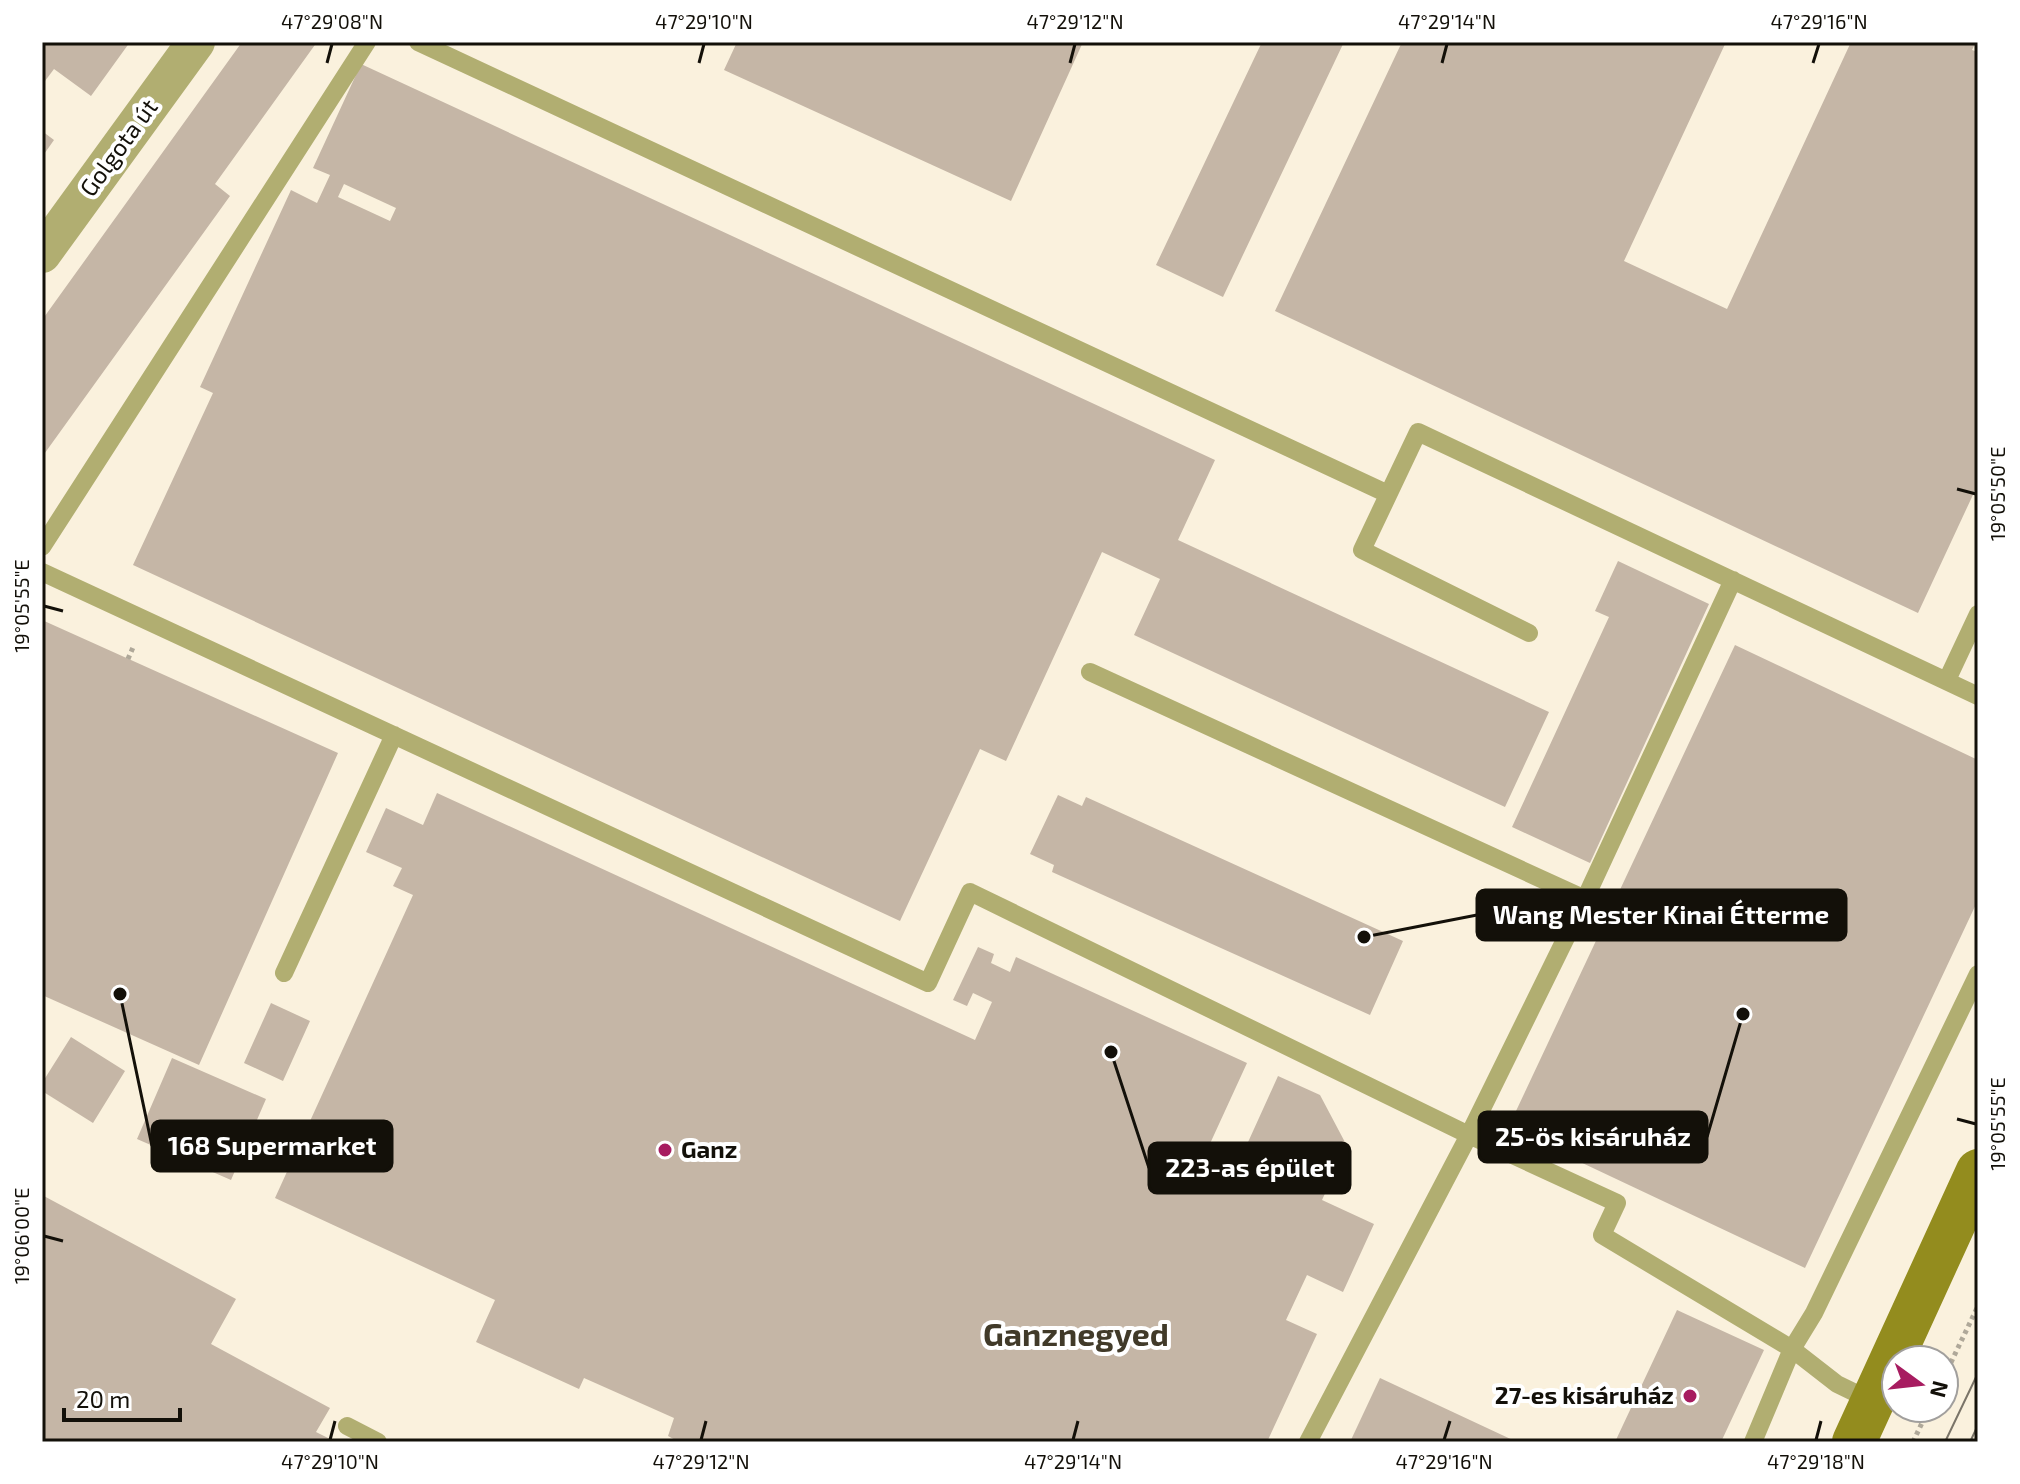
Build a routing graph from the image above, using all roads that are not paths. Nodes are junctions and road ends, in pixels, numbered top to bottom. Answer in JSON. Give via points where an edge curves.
{"nodes":[{"id":1,"x":196,"y":42,"type":"edge"},
{"id":2,"x":367,"y":42,"type":"edge"},
{"id":3,"x":418,"y":42,"type":"edge"},
{"id":4,"x":42,"y":254,"type":"edge"},
{"id":5,"x":1388,"y":494,"type":"junction"},
{"id":6,"x":42,"y":547,"type":"edge"},
{"id":7,"x":42,"y":572,"type":"edge"},
{"id":8,"x":1733,"y":580,"type":"junction"},
{"id":9,"x":1978,"y":614,"type":"edge"},
{"id":10,"x":1529,"y":633,"type":"dead end"},
{"id":11,"x":1090,"y":672,"type":"dead end"},
{"id":12,"x":1947,"y":680,"type":"junction"},
{"id":13,"x":1978,"y":696,"type":"edge"},
{"id":14,"x":394,"y":735,"type":"junction"},
{"id":15,"x":1585,"y":899,"type":"junction"},
{"id":16,"x":284,"y":973,"type":"dead end"},
{"id":17,"x":1978,"y":974,"type":"edge"},
{"id":18,"x":1469,"y":1135,"type":"junction"},
{"id":19,"x":1978,"y":1171,"type":"edge"},
{"id":20,"x":1792,"y":1349,"type":"junction"},
{"id":21,"x":1872,"y":1401,"type":"junction"},
{"id":22,"x":347,"y":1426,"type":"dead end"},
{"id":23,"x":378,"y":1442,"type":"edge"},
{"id":24,"x":1308,"y":1442,"type":"edge"},
{"id":25,"x":1753,"y":1442,"type":"edge"},
{"id":26,"x":1854,"y":1442,"type":"edge"}],
"edges":[{"from":1,"to":4,"type":"street","name":"Golgota út"},
{"from":2,"to":6,"type":"lane"},
{"from":3,"to":5,"type":"lane"},
{"from":5,"to":8,"type":"lane","via":[[1418,432]]},
{"from":5,"to":10,"type":"lane","via":[[1362,550]]},
{"from":7,"to":14,"type":"lane"},
{"from":8,"to":12,"type":"lane"},
{"from":8,"to":15,"type":"lane"},
{"from":9,"to":12,"type":"lane"},
{"from":11,"to":15,"type":"lane"},
{"from":12,"to":13,"type":"lane"},
{"from":14,"to":16,"type":"lane"},
{"from":14,"to":18,"type":"lane","via":[[928,983],[970,892]]},
{"from":15,"to":18,"type":"lane"},
{"from":17,"to":20,"type":"lane"},
{"from":18,"to":20,"type":"lane","via":[[1617,1203],[1602,1235]]},
{"from":18,"to":24,"type":"lane"},
{"from":19,"to":21,"type":"main road"},
{"from":20,"to":21,"type":"lane","via":[[1837,1384]]},
{"from":20,"to":25,"type":"lane"},
{"from":21,"to":26,"type":"main road"},
{"from":22,"to":23,"type":"lane"}]}
